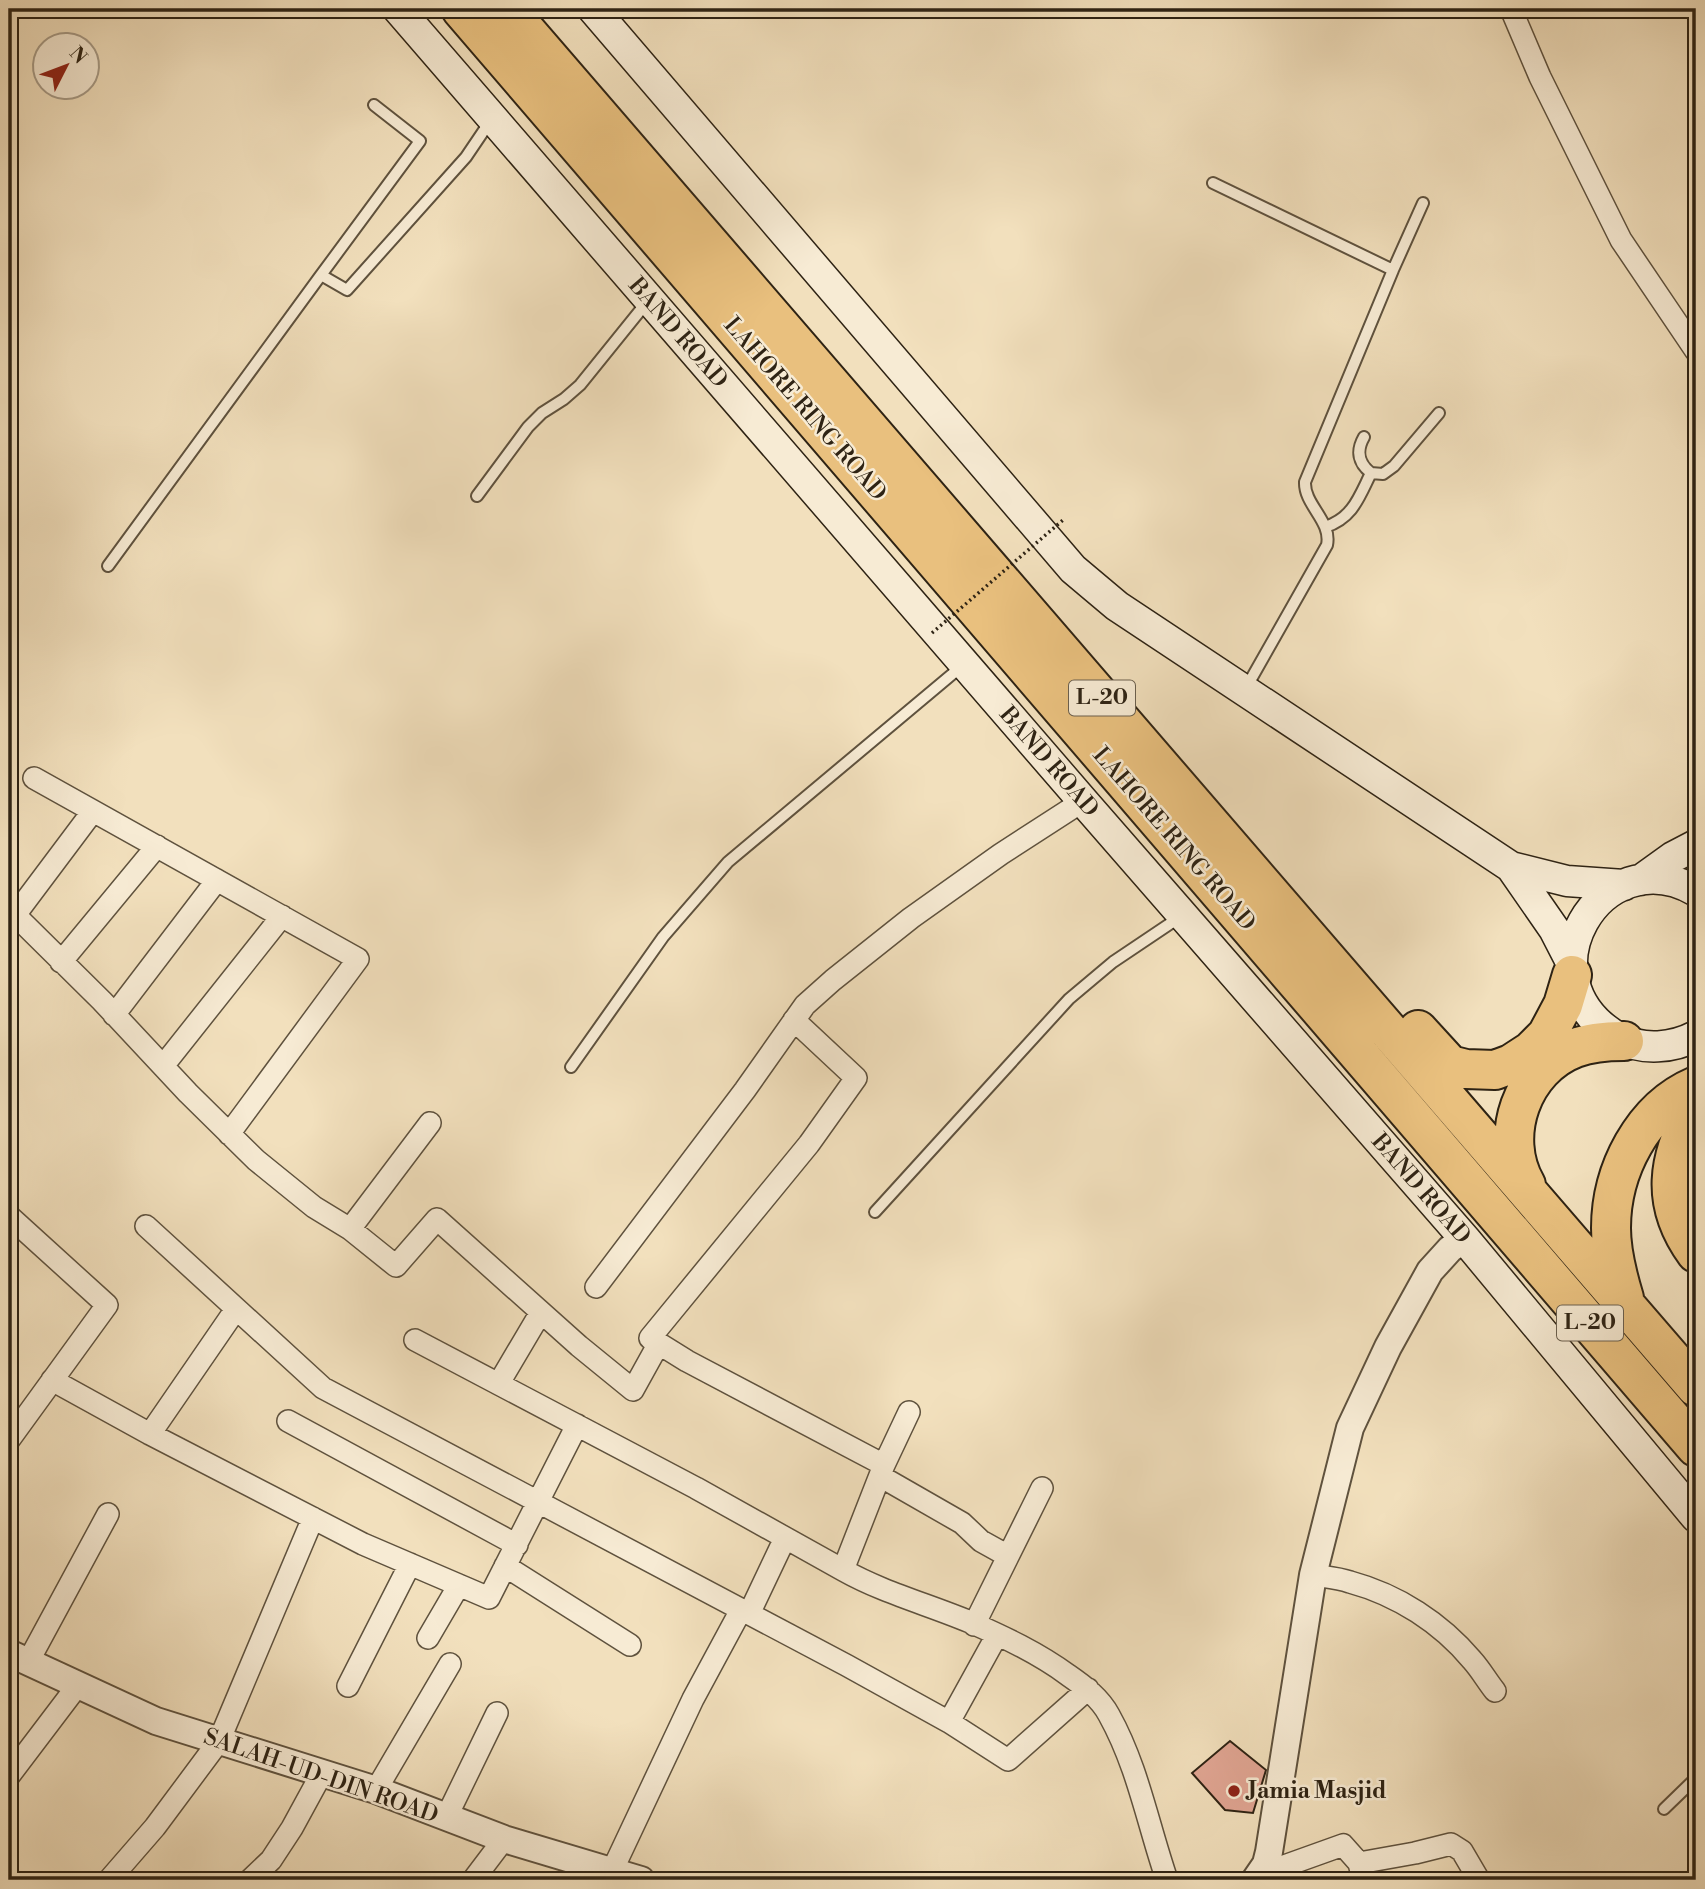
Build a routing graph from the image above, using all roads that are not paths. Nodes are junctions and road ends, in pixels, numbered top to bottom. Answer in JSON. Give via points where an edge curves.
{"nodes":[{"id":1,"x":398,"y":9,"type":"edge"},
{"id":2,"x":461,"y":9,"type":"edge"},
{"id":3,"x":508,"y":9,"type":"edge"},
{"id":4,"x":593,"y":9,"type":"edge"},
{"id":5,"x":1511,"y":9,"type":"edge"},
{"id":6,"x":374,"y":105,"type":"dead end"},
{"id":7,"x":493,"y":118,"type":"junction"},
{"id":8,"x":1213,"y":183,"type":"dead end"},
{"id":9,"x":1423,"y":203,"type":"dead end"},
{"id":10,"x":1393,"y":270,"type":"junction"},
{"id":11,"x":321,"y":275,"type":"junction"},
{"id":12,"x":649,"y":300,"type":"junction"},
{"id":13,"x":1696,"y":351,"type":"edge"},
{"id":14,"x":1439,"y":413,"type":"dead end"},
{"id":15,"x":1364,"y":437,"type":"dead end"},
{"id":16,"x":1371,"y":473,"type":"junction"},
{"id":17,"x":477,"y":496,"type":"dead end"},
{"id":18,"x":1325,"y":527,"type":"junction"},
{"id":19,"x":108,"y":566,"type":"dead end"},
{"id":20,"x":964,"y":664,"type":"junction"},
{"id":21,"x":1076,"y":667,"type":"junction"},
{"id":22,"x":1245,"y":691,"type":"junction"},
{"id":23,"x":34,"y":778,"type":"dead end"},
{"id":24,"x":1083,"y":801,"type":"junction"},
{"id":25,"x":93,"y":811,"type":"junction"},
{"id":26,"x":1696,"y":845,"type":"edge"},
{"id":27,"x":157,"y":846,"type":"junction"},
{"id":28,"x":1511,"y":867,"type":"junction"},
{"id":29,"x":217,"y":880,"type":"junction"},
{"id":30,"x":1632,"y":882,"type":"junction"},
{"id":31,"x":1696,"y":891,"type":"edge"},
{"id":32,"x":1182,"y":915,"type":"junction"},
{"id":33,"x":282,"y":916,"type":"junction"},
{"id":34,"x":12,"y":918,"type":"edge"},
{"id":35,"x":61,"y":962,"type":"junction"},
{"id":36,"x":1572,"y":968,"type":"junction"},
{"id":37,"x":114,"y":1015,"type":"junction"},
{"id":38,"x":794,"y":1020,"type":"junction"},
{"id":39,"x":1694,"y":1039,"type":"edge"},
{"id":40,"x":1624,"y":1041,"type":"junction"},
{"id":41,"x":163,"y":1066,"type":"junction"},
{"id":42,"x":571,"y":1067,"type":"dead end"},
{"id":43,"x":1696,"y":1086,"type":"edge"},
{"id":44,"x":1696,"y":1108,"type":"edge"},
{"id":45,"x":430,"y":1123,"type":"dead end"},
{"id":46,"x":229,"y":1133,"type":"junction"},
{"id":47,"x":1531,"y":1195,"type":"junction"},
{"id":48,"x":875,"y":1212,"type":"dead end"},
{"id":49,"x":9,"y":1216,"type":"edge"},
{"id":50,"x":146,"y":1226,"type":"dead end"},
{"id":51,"x":350,"y":1229,"type":"junction"},
{"id":52,"x":1465,"y":1239,"type":"junction"},
{"id":53,"x":1696,"y":1253,"type":"edge"},
{"id":54,"x":596,"y":1287,"type":"dead end"},
{"id":55,"x":1625,"y":1303,"type":"junction"},
{"id":56,"x":236,"y":1308,"type":"junction"},
{"id":57,"x":541,"y":1312,"type":"junction"},
{"id":58,"x":1602,"y":1337,"type":"junction"},
{"id":59,"x":415,"y":1340,"type":"dead end"},
{"id":60,"x":659,"y":1343,"type":"junction"},
{"id":61,"x":52,"y":1380,"type":"junction"},
{"id":62,"x":499,"y":1384,"type":"junction"},
{"id":63,"x":1696,"y":1387,"type":"edge"},
{"id":64,"x":909,"y":1412,"type":"dead end"},
{"id":65,"x":288,"y":1421,"type":"dead end"},
{"id":66,"x":577,"y":1425,"type":"junction"},
{"id":67,"x":150,"y":1434,"type":"junction"},
{"id":68,"x":9,"y":1440,"type":"edge"},
{"id":69,"x":1696,"y":1447,"type":"edge"},
{"id":70,"x":882,"y":1471,"type":"junction"},
{"id":71,"x":1696,"y":1477,"type":"edge"},
{"id":72,"x":1042,"y":1488,"type":"dead end"},
{"id":73,"x":538,"y":1503,"type":"junction"},
{"id":74,"x":108,"y":1514,"type":"dead end"},
{"id":75,"x":1696,"y":1517,"type":"edge"},
{"id":76,"x":313,"y":1518,"type":"junction"},
{"id":77,"x":785,"y":1538,"type":"junction"},
{"id":78,"x":517,"y":1545,"type":"junction"},
{"id":79,"x":1008,"y":1556,"type":"junction"},
{"id":80,"x":410,"y":1564,"type":"junction"},
{"id":81,"x":505,"y":1566,"type":"junction"},
{"id":82,"x":843,"y":1570,"type":"junction"},
{"id":83,"x":1313,"y":1575,"type":"junction"},
{"id":84,"x":459,"y":1585,"type":"junction"},
{"id":85,"x":745,"y":1612,"type":"junction"},
{"id":86,"x":974,"y":1625,"type":"junction"},
{"id":87,"x":997,"y":1635,"type":"junction"},
{"id":88,"x":428,"y":1638,"type":"dead end"},
{"id":89,"x":630,"y":1645,"type":"dead end"},
{"id":90,"x":18,"y":1657,"type":"edge"},
{"id":91,"x":450,"y":1664,"type":"dead end"},
{"id":92,"x":78,"y":1685,"type":"junction"},
{"id":93,"x":348,"y":1686,"type":"dead end"},
{"id":94,"x":1088,"y":1689,"type":"junction"},
{"id":95,"x":1494,"y":1691,"type":"dead end"},
{"id":96,"x":497,"y":1713,"type":"dead end"},
{"id":97,"x":949,"y":1721,"type":"junction"},
{"id":98,"x":219,"y":1741,"type":"junction"},
{"id":99,"x":322,"y":1773,"type":"junction"},
{"id":100,"x":9,"y":1776,"type":"edge"},
{"id":101,"x":1696,"y":1778,"type":"edge"},
{"id":102,"x":376,"y":1790,"type":"junction"},
{"id":103,"x":1664,"y":1809,"type":"dead end"},
{"id":104,"x":446,"y":1818,"type":"junction"},
{"id":105,"x":504,"y":1839,"type":"junction"},
{"id":106,"x":594,"y":1872,"type":"edge"},
{"id":107,"x":1261,"y":1872,"type":"edge"},
{"id":108,"x":1361,"y":1872,"type":"edge"},
{"id":109,"x":109,"y":1880,"type":"edge"},
{"id":110,"x":250,"y":1880,"type":"edge"},
{"id":111,"x":473,"y":1880,"type":"edge"},
{"id":112,"x":641,"y":1880,"type":"edge"},
{"id":113,"x":1167,"y":1880,"type":"edge"},
{"id":114,"x":1479,"y":1880,"type":"edge"}],
"edges":[{"from":1,"to":7,"type":"main road","name":"BAND ROAD"},
{"from":2,"to":58,"type":"highway","name":"LAHORE RING ROAD","number":"L-20"},
{"from":3,"to":21,"type":"highway","name":"LAHORE RING ROAD","number":"L-20"},
{"from":4,"to":22,"type":"main road","via":[[1073,569],[1117,606]]},
{"from":5,"to":13,"type":"street","via":[[1621,240]]},
{"from":6,"to":11,"type":"lane","via":[[420,141]]},
{"from":7,"to":11,"type":"lane","via":[[466,157],[348,290]]},
{"from":7,"to":12,"type":"main road","name":"BAND ROAD"},
{"from":8,"to":10,"type":"lane"},
{"from":9,"to":10,"type":"lane"},
{"from":10,"to":18,"type":"lane","via":[[1305,482]]},
{"from":11,"to":19,"type":"lane"},
{"from":12,"to":17,"type":"lane","via":[[580,385],[528,427]]},
{"from":12,"to":20,"type":"main road","name":"BAND ROAD"},
{"from":14,"to":16,"type":"lane","via":[[1394,466],[1383,474]]},
{"from":15,"to":16,"type":"lane","via":[[1359,455]]},
{"from":16,"to":18,"type":"lane","via":[[1352,510],[1338,523]]},
{"from":18,"to":22,"type":"lane","via":[[1326,545]]},
{"from":20,"to":24,"type":"main road","name":"BAND ROAD"},
{"from":20,"to":42,"type":"lane","via":[[728,862],[663,937]]},
{"from":21,"to":36,"type":"highway","via":[[1172,752],[1450,1065],[1495,1070],[1531,1051],[1558,1018]]},
{"from":21,"to":47,"type":"highway","name":"LAHORE RING ROAD","number":"L-20"},
{"from":22,"to":28,"type":"main road"},
{"from":23,"to":25,"type":"street"},
{"from":24,"to":32,"type":"main road","name":"BAND ROAD"},
{"from":24,"to":38,"type":"street","via":[[911,918],[833,980]]},
{"from":25,"to":27,"type":"street"},
{"from":25,"to":34,"type":"street"},
{"from":26,"to":30,"type":"main road"},
{"from":27,"to":29,"type":"street"},
{"from":27,"to":35,"type":"street"},
{"from":28,"to":30,"type":"main road","via":[[1567,881]]},
{"from":28,"to":36,"type":"main road","via":[[1554,929]]},
{"from":29,"to":33,"type":"street"},
{"from":29,"to":37,"type":"street"},
{"from":30,"to":31,"type":"main road","via":[[1664,879]]},
{"from":30,"to":36,"type":"main road","via":[[1602,897],[1586,915],[1575,938]]},
{"from":32,"to":48,"type":"lane","via":[[1069,999]]},
{"from":32,"to":52,"type":"main road","name":"BAND ROAD"},
{"from":33,"to":41,"type":"street"},
{"from":33,"to":46,"type":"street","via":[[358,959]]},
{"from":34,"to":35,"type":"street"},
{"from":35,"to":37,"type":"street"},
{"from":36,"to":40,"type":"main road","via":[[1578,996],[1590,1014]]},
{"from":37,"to":41,"type":"street"},
{"from":38,"to":54,"type":"street"},
{"from":38,"to":60,"type":"street","via":[[856,1078],[809,1144],[650,1338]]},
{"from":39,"to":40,"type":"main road","via":[[1656,1046]]},
{"from":40,"to":47,"type":"highway","via":[[1573,1048],[1533,1081],[1514,1129],[1522,1180]]},
{"from":41,"to":46,"type":"street"},
{"from":43,"to":55,"type":"highway","via":[[1673,1098],[1645,1127],[1616,1186],[1612,1251]]},
{"from":44,"to":53,"type":"highway","via":[[1674,1156],[1670,1183],[1676,1218]]},
{"from":45,"to":51,"type":"street"},
{"from":46,"to":51,"type":"street","via":[[314,1207]]},
{"from":47,"to":55,"type":"highway","name":"LAHORE RING ROAD","number":"L-20"},
{"from":49,"to":61,"type":"street","via":[[107,1305]]},
{"from":50,"to":56,"type":"street"},
{"from":51,"to":57,"type":"street","via":[[396,1266],[437,1219]]},
{"from":52,"to":75,"type":"main road","name":"BAND ROAD"},
{"from":52,"to":83,"type":"street","via":[[1430,1271],[1350,1427]]},
{"from":55,"to":63,"type":"highway","name":"LAHORE RING ROAD","number":"L-20"},
{"from":56,"to":67,"type":"street"},
{"from":56,"to":73,"type":"street","via":[[323,1388]]},
{"from":57,"to":60,"type":"street","via":[[633,1390]]},
{"from":57,"to":62,"type":"street"},
{"from":58,"to":69,"type":"highway","name":"LAHORE RING ROAD","number":"L-20"},
{"from":58,"to":71,"type":"highway","via":[[1653,1423]]},
{"from":59,"to":62,"type":"street"},
{"from":60,"to":70,"type":"street"},
{"from":61,"to":67,"type":"street"},
{"from":61,"to":68,"type":"street"},
{"from":62,"to":66,"type":"street"},
{"from":64,"to":70,"type":"street"},
{"from":65,"to":78,"type":"street"},
{"from":66,"to":73,"type":"street"},
{"from":66,"to":77,"type":"street"},
{"from":67,"to":76,"type":"street"},
{"from":70,"to":79,"type":"street"},
{"from":70,"to":82,"type":"street"},
{"from":72,"to":79,"type":"street"},
{"from":73,"to":78,"type":"street"},
{"from":73,"to":85,"type":"street"},
{"from":74,"to":90,"type":"street"},
{"from":76,"to":80,"type":"street"},
{"from":76,"to":98,"type":"street"},
{"from":77,"to":82,"type":"street"},
{"from":77,"to":85,"type":"street"},
{"from":78,"to":81,"type":"street"},
{"from":79,"to":86,"type":"street"},
{"from":80,"to":84,"type":"street"},
{"from":80,"to":93,"type":"street"},
{"from":81,"to":84,"type":"street","via":[[489,1598]]},
{"from":81,"to":89,"type":"street"},
{"from":82,"to":86,"type":"street"},
{"from":83,"to":95,"type":"street","via":[[1361,1585],[1418,1611],[1473,1661]]},
{"from":83,"to":107,"type":"street","via":[[1272,1840]]},
{"from":84,"to":88,"type":"street"},
{"from":85,"to":97,"type":"street"},
{"from":85,"to":106,"type":"street"},
{"from":86,"to":87,"type":"street"},
{"from":87,"to":94,"type":"street"},
{"from":87,"to":97,"type":"street"},
{"from":90,"to":92,"type":"street","name":"SALAH-UD-DIN ROAD"},
{"from":91,"to":102,"type":"street"},
{"from":92,"to":98,"type":"street","name":"SALAH-UD-DIN ROAD","via":[[156,1721]]},
{"from":92,"to":100,"type":"street"},
{"from":94,"to":97,"type":"street","via":[[1008,1760]]},
{"from":94,"to":113,"type":"street","via":[[1108,1712],[1125,1747]]},
{"from":96,"to":104,"type":"street"},
{"from":98,"to":99,"type":"street","name":"SALAH-UD-DIN ROAD"},
{"from":98,"to":109,"type":"street"},
{"from":99,"to":102,"type":"street","name":"SALAH-UD-DIN ROAD"},
{"from":99,"to":110,"type":"street","via":[[271,1860]]},
{"from":101,"to":103,"type":"lane"},
{"from":102,"to":104,"type":"street","name":"SALAH-UD-DIN ROAD"},
{"from":104,"to":105,"type":"street","name":"SALAH-UD-DIN ROAD"},
{"from":105,"to":106,"type":"street","name":"SALAH-UD-DIN ROAD"},
{"from":105,"to":111,"type":"street"},
{"from":106,"to":112,"type":"street","name":"SALAH-UD-DIN ROAD"},
{"from":107,"to":108,"type":"street","via":[[1343,1845]]},
{"from":108,"to":114,"type":"street","via":[[1451,1844],[1462,1851]]}]}
